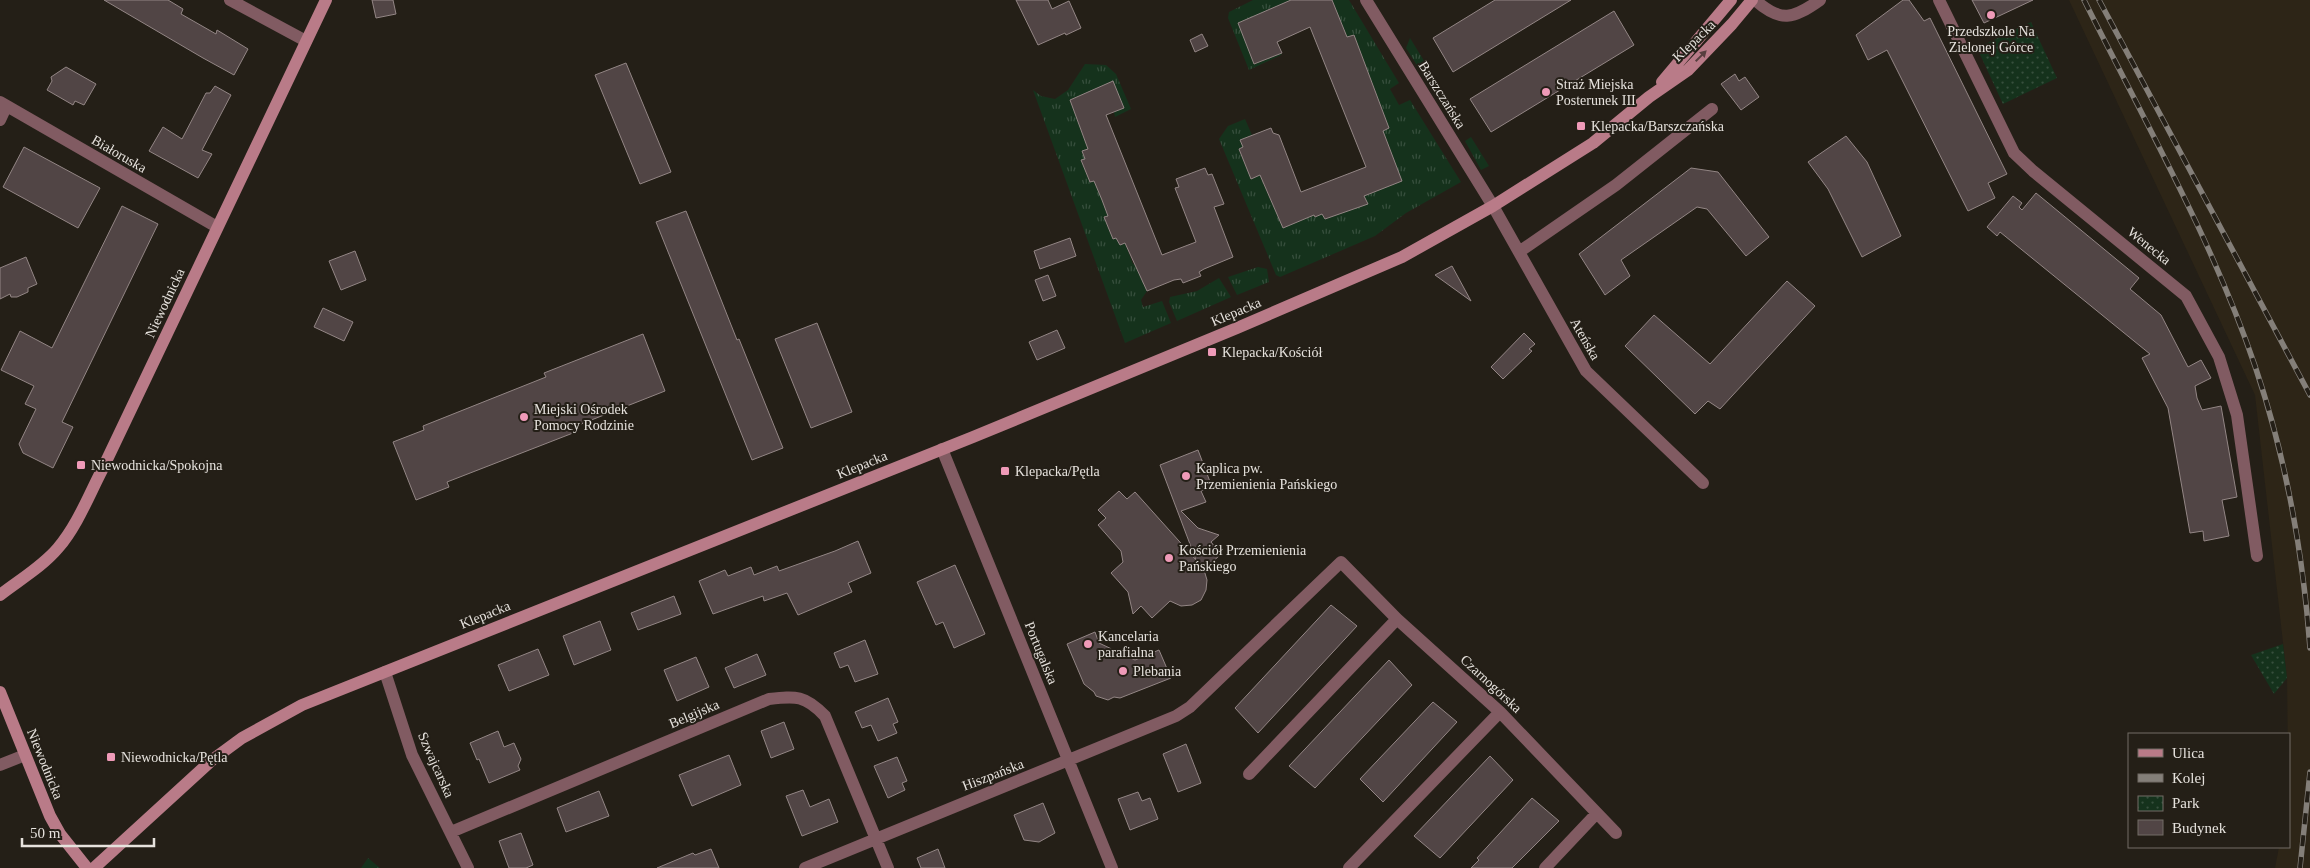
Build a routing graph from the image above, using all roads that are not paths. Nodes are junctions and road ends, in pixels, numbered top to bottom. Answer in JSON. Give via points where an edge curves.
{"nodes":[{"id":1,"x":230,"y":0,"type":"edge"},
{"id":2,"x":326,"y":0,"type":"edge"},
{"id":3,"x":1366,"y":0,"type":"edge"},
{"id":4,"x":1731,"y":0,"type":"edge"},
{"id":5,"x":1753,"y":0,"type":"edge"},
{"id":6,"x":1820,"y":0,"type":"edge"},
{"id":7,"x":1939,"y":0,"type":"edge"},
{"id":8,"x":306,"y":41,"type":"junction"},
{"id":9,"x":1649,"y":97,"type":"junction"},
{"id":10,"x":3,"y":104,"type":"edge"},
{"id":11,"x":1712,"y":110,"type":"dead end"},
{"id":12,"x":0,"y":120,"type":"edge"},
{"id":13,"x":1493,"y":206,"type":"junction"},
{"id":14,"x":217,"y":227,"type":"junction"},
{"id":15,"x":1519,"y":252,"type":"junction"},
{"id":16,"x":942,"y":449,"type":"junction"},
{"id":17,"x":1703,"y":483,"type":"dead end"},
{"id":18,"x":2257,"y":556,"type":"dead end"},
{"id":19,"x":1341,"y":562,"type":"joint"},
{"id":20,"x":0,"y":595,"type":"edge"},
{"id":21,"x":1398,"y":619,"type":"junction"},
{"id":22,"x":385,"y":672,"type":"junction"},
{"id":23,"x":0,"y":692,"type":"edge"},
{"id":24,"x":1500,"y":712,"type":"junction"},
{"id":25,"x":24,"y":755,"type":"junction"},
{"id":26,"x":1069,"y":762,"type":"junction"},
{"id":27,"x":0,"y":765,"type":"edge"},
{"id":28,"x":1249,"y":774,"type":"dead end"},
{"id":29,"x":1597,"y":813,"type":"junction"},
{"id":30,"x":451,"y":832,"type":"junction"},
{"id":31,"x":1616,"y":833,"type":"dead end"},
{"id":32,"x":876,"y":838,"type":"junction"},
{"id":33,"x":87,"y":868,"type":"edge"},
{"id":34,"x":94,"y":868,"type":"edge"},
{"id":35,"x":468,"y":868,"type":"edge"},
{"id":36,"x":805,"y":868,"type":"edge"},
{"id":37,"x":888,"y":868,"type":"edge"},
{"id":38,"x":1112,"y":868,"type":"edge"},
{"id":39,"x":1349,"y":868,"type":"edge"},
{"id":40,"x":1546,"y":868,"type":"edge"}],
"edges":[{"from":1,"to":8,"type":"street"},
{"from":2,"to":8,"type":"street","name":"Niewodnicka"},
{"from":3,"to":13,"type":"street","name":"Barszczańska"},
{"from":4,"to":9,"type":"street","name":"Klepacka"},
{"from":5,"to":6,"type":"street","via":[[1776,16],[1794,16]]},
{"from":9,"to":5,"type":"street","name":"Klepacka","one_way":true,"via":[[1688,70]]},
{"from":7,"to":18,"type":"street","name":"Wenecka","via":[[2014,152],[2186,296],[2219,357],[2237,415]]},
{"from":8,"to":14,"type":"street","name":"Niewodnicka"},
{"from":9,"to":13,"type":"street","name":"Klepacka","via":[[1580,152]]},
{"from":10,"to":12,"type":"street","name":"Białoruska"},
{"from":10,"to":14,"type":"street","name":"Białoruska"},
{"from":11,"to":15,"type":"street","via":[[1616,185]]},
{"from":13,"to":15,"type":"street","name":"Ateńska"},
{"from":13,"to":16,"type":"street","name":"Klepacka","via":[[1402,257]]},
{"from":14,"to":20,"type":"street","name":"Niewodnicka","via":[[102,470],[66,537],[58,549]]},
{"from":15,"to":17,"type":"street","name":"Ateńska","via":[[1586,371]]},
{"from":16,"to":22,"type":"street","name":"Klepacka"},
{"from":16,"to":26,"type":"street","name":"Portugalska"},
{"from":19,"to":21,"type":"street","name":"Czarnogórska"},
{"from":19,"to":26,"type":"street","name":"Hiszpańska","via":[[1190,707]]},
{"from":21,"to":24,"type":"street","name":"Czarnogórska"},
{"from":21,"to":28,"type":"street"},
{"from":22,"to":30,"type":"street","name":"Szwajcarska","via":[[412,755]]},
{"from":22,"to":34,"type":"street","name":"Klepacka","via":[[302,705],[242,738],[212,760]]},
{"from":23,"to":25,"type":"street","name":"Niewodnicka"},
{"from":24,"to":29,"type":"street","name":"Czarnogórska"},
{"from":24,"to":39,"type":"street"},
{"from":25,"to":27,"type":"street"},
{"from":25,"to":33,"type":"street","name":"Niewodnicka","via":[[60,834]]},
{"from":26,"to":32,"type":"street","name":"Hiszpańska"},
{"from":26,"to":38,"type":"street","name":"Portugalska"},
{"from":29,"to":31,"type":"street","name":"Czarnogórska"},
{"from":29,"to":40,"type":"street"},
{"from":30,"to":32,"type":"street","name":"Belgijska","via":[[769,699],[794,697],[812,702],[824,716]]},
{"from":30,"to":35,"type":"street","name":"Szwajcarska"},
{"from":32,"to":36,"type":"street","name":"Hiszpańska"},
{"from":32,"to":37,"type":"street","name":"Belgijska"}]}
